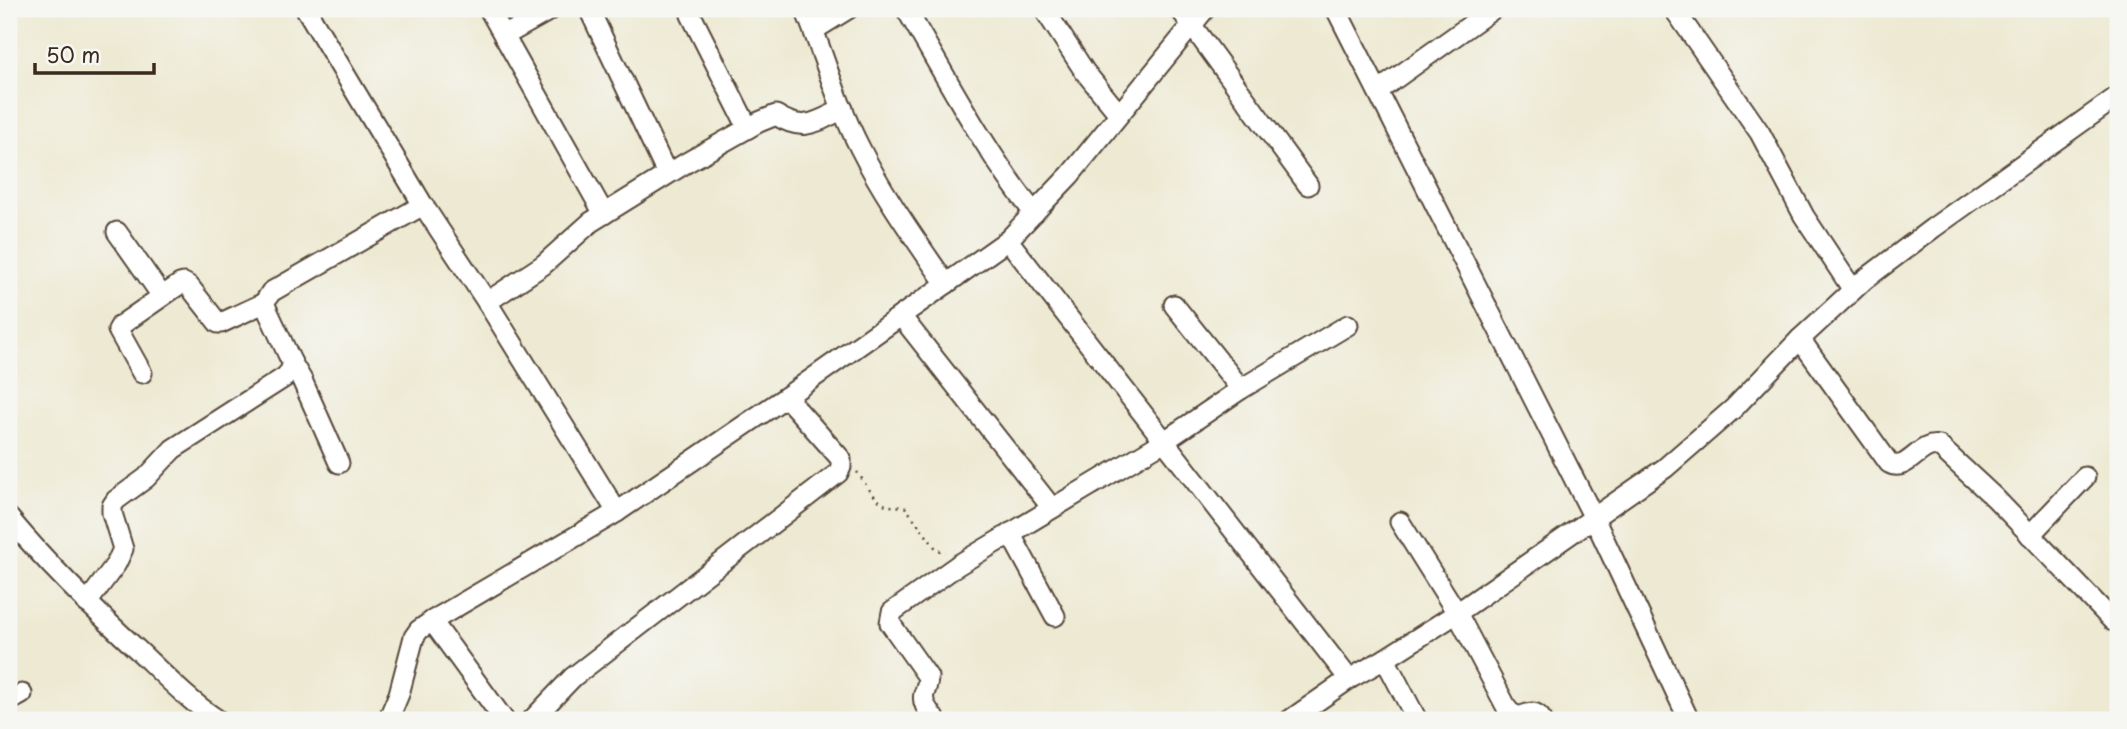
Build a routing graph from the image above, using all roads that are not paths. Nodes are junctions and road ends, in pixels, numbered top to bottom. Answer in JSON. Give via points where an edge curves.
{"nodes":[{"id":1,"x":306,"y":9,"type":"edge"},
{"id":2,"x":489,"y":9,"type":"edge"},
{"id":3,"x":552,"y":9,"type":"edge"},
{"id":4,"x":589,"y":9,"type":"edge"},
{"id":5,"x":806,"y":9,"type":"edge"},
{"id":6,"x":848,"y":9,"type":"edge"},
{"id":7,"x":906,"y":9,"type":"edge"},
{"id":8,"x":1044,"y":9,"type":"edge"},
{"id":9,"x":1180,"y":9,"type":"edge"},
{"id":10,"x":1205,"y":9,"type":"edge"},
{"id":11,"x":1336,"y":9,"type":"edge"},
{"id":12,"x":1493,"y":9,"type":"edge"},
{"id":13,"x":1674,"y":9,"type":"edge"},
{"id":14,"x":691,"y":15,"type":"dead end"},
{"id":15,"x":1192,"y":25,"type":"junction"},
{"id":16,"x":814,"y":30,"type":"junction"},
{"id":17,"x":504,"y":36,"type":"junction"},
{"id":18,"x":1378,"y":91,"type":"junction"},
{"id":19,"x":2118,"y":96,"type":"edge"},
{"id":20,"x":843,"y":109,"type":"junction"},
{"id":21,"x":1119,"y":114,"type":"junction"},
{"id":22,"x":748,"y":128,"type":"junction"},
{"id":23,"x":667,"y":174,"type":"junction"},
{"id":24,"x":1308,"y":185,"type":"dead end"},
{"id":25,"x":423,"y":205,"type":"junction"},
{"id":26,"x":1034,"y":213,"type":"junction"},
{"id":27,"x":604,"y":214,"type":"junction"},
{"id":28,"x":117,"y":232,"type":"dead end"},
{"id":29,"x":1008,"y":240,"type":"junction"},
{"id":30,"x":946,"y":284,"type":"junction"},
{"id":31,"x":1853,"y":290,"type":"junction"},
{"id":32,"x":162,"y":296,"type":"junction"},
{"id":33,"x":487,"y":302,"type":"junction"},
{"id":34,"x":264,"y":303,"type":"junction"},
{"id":35,"x":1174,"y":305,"type":"dead end"},
{"id":36,"x":901,"y":316,"type":"junction"},
{"id":37,"x":1348,"y":325,"type":"dead end"},
{"id":38,"x":1800,"y":339,"type":"junction"},
{"id":39,"x":292,"y":363,"type":"junction"},
{"id":40,"x":142,"y":373,"type":"dead end"},
{"id":41,"x":1241,"y":389,"type":"junction"},
{"id":42,"x":786,"y":397,"type":"junction"},
{"id":43,"x":1163,"y":442,"type":"junction"},
{"id":44,"x":339,"y":463,"type":"dead end"},
{"id":45,"x":2085,"y":477,"type":"dead end"},
{"id":46,"x":1052,"y":509,"type":"junction"},
{"id":47,"x":617,"y":512,"type":"junction"},
{"id":48,"x":1594,"y":518,"type":"junction"},
{"id":49,"x":9,"y":519,"type":"edge"},
{"id":50,"x":1400,"y":522,"type":"dead end"},
{"id":51,"x":1010,"y":533,"type":"junction"},
{"id":52,"x":2030,"y":535,"type":"junction"},
{"id":53,"x":87,"y":603,"type":"junction"},
{"id":54,"x":1457,"y":612,"type":"junction"},
{"id":55,"x":1055,"y":616,"type":"dead end"},
{"id":56,"x":432,"y":621,"type":"junction"},
{"id":57,"x":2118,"y":622,"type":"edge"},
{"id":58,"x":1385,"y":659,"type":"junction"},
{"id":59,"x":1349,"y":679,"type":"junction"},
{"id":60,"x":207,"y":718,"type":"edge"},
{"id":61,"x":388,"y":720,"type":"edge"},
{"id":62,"x":503,"y":720,"type":"edge"},
{"id":63,"x":532,"y":720,"type":"edge"},
{"id":64,"x":935,"y":720,"type":"edge"},
{"id":65,"x":1290,"y":720,"type":"edge"},
{"id":66,"x":1417,"y":720,"type":"edge"},
{"id":67,"x":1542,"y":720,"type":"edge"},
{"id":68,"x":1689,"y":720,"type":"edge"}],
"edges":[{"from":1,"to":25,"type":"street"},
{"from":2,"to":17,"type":"street"},
{"from":3,"to":17,"type":"street"},
{"from":4,"to":23,"type":"street"},
{"from":5,"to":16,"type":"street"},
{"from":6,"to":16,"type":"street"},
{"from":7,"to":26,"type":"street","via":[[992,155]]},
{"from":8,"to":21,"type":"street"},
{"from":9,"to":15,"type":"street"},
{"from":10,"to":15,"type":"street"},
{"from":11,"to":18,"type":"street"},
{"from":12,"to":18,"type":"street"},
{"from":13,"to":31,"type":"street","via":[[1760,133],[1804,216]]},
{"from":14,"to":22,"type":"street"},
{"from":15,"to":21,"type":"street"},
{"from":15,"to":24,"type":"street"},
{"from":16,"to":20,"type":"street"},
{"from":17,"to":27,"type":"street"},
{"from":18,"to":48,"type":"street"},
{"from":19,"to":31,"type":"street"},
{"from":20,"to":22,"type":"street","via":[[807,126],[776,115]]},
{"from":20,"to":30,"type":"street","via":[[883,190]]},
{"from":21,"to":26,"type":"street"},
{"from":22,"to":23,"type":"street"},
{"from":23,"to":27,"type":"street"},
{"from":25,"to":33,"type":"street"},
{"from":25,"to":34,"type":"street","via":[[271,292]]},
{"from":26,"to":29,"type":"street"},
{"from":27,"to":33,"type":"street","via":[[543,265]]},
{"from":28,"to":32,"type":"street"},
{"from":29,"to":30,"type":"street"},
{"from":29,"to":43,"type":"street"},
{"from":30,"to":36,"type":"street"},
{"from":31,"to":38,"type":"street"},
{"from":32,"to":34,"type":"street","via":[[184,283],[214,320],[222,323]]},
{"from":32,"to":40,"type":"street","via":[[118,330]]},
{"from":33,"to":47,"type":"street"},
{"from":34,"to":39,"type":"street"},
{"from":35,"to":41,"type":"street"},
{"from":36,"to":42,"type":"street"},
{"from":36,"to":46,"type":"street"},
{"from":37,"to":41,"type":"street"},
{"from":38,"to":48,"type":"street","via":[[1684,452]]},
{"from":38,"to":52,"type":"street","via":[[1889,463],[1899,466],[1927,446],[1939,446]]},
{"from":39,"to":44,"type":"street"},
{"from":39,"to":53,"type":"street","via":[[285,377],[173,449],[146,478],[116,500],[112,513],[122,549]]},
{"from":41,"to":43,"type":"street"},
{"from":42,"to":47,"type":"street"},
{"from":42,"to":63,"type":"street","via":[[841,459],[838,472],[573,677]]},
{"from":43,"to":46,"type":"street"},
{"from":43,"to":59,"type":"street"},
{"from":45,"to":52,"type":"street"},
{"from":46,"to":51,"type":"street"},
{"from":47,"to":56,"type":"street"},
{"from":48,"to":54,"type":"street"},
{"from":48,"to":68,"type":"street"},
{"from":49,"to":53,"type":"street"},
{"from":50,"to":54,"type":"street"},
{"from":51,"to":55,"type":"street"},
{"from":51,"to":64,"type":"street","via":[[892,612],[890,623],[928,677],[922,698]]},
{"from":52,"to":57,"type":"street"},
{"from":53,"to":60,"type":"street"},
{"from":54,"to":58,"type":"street"},
{"from":54,"to":67,"type":"street","via":[[1509,712],[1519,717],[1534,712]]},
{"from":56,"to":61,"type":"street","via":[[414,637]]},
{"from":56,"to":62,"type":"street"},
{"from":58,"to":59,"type":"street"},
{"from":58,"to":66,"type":"street"},
{"from":59,"to":65,"type":"street"}]}
